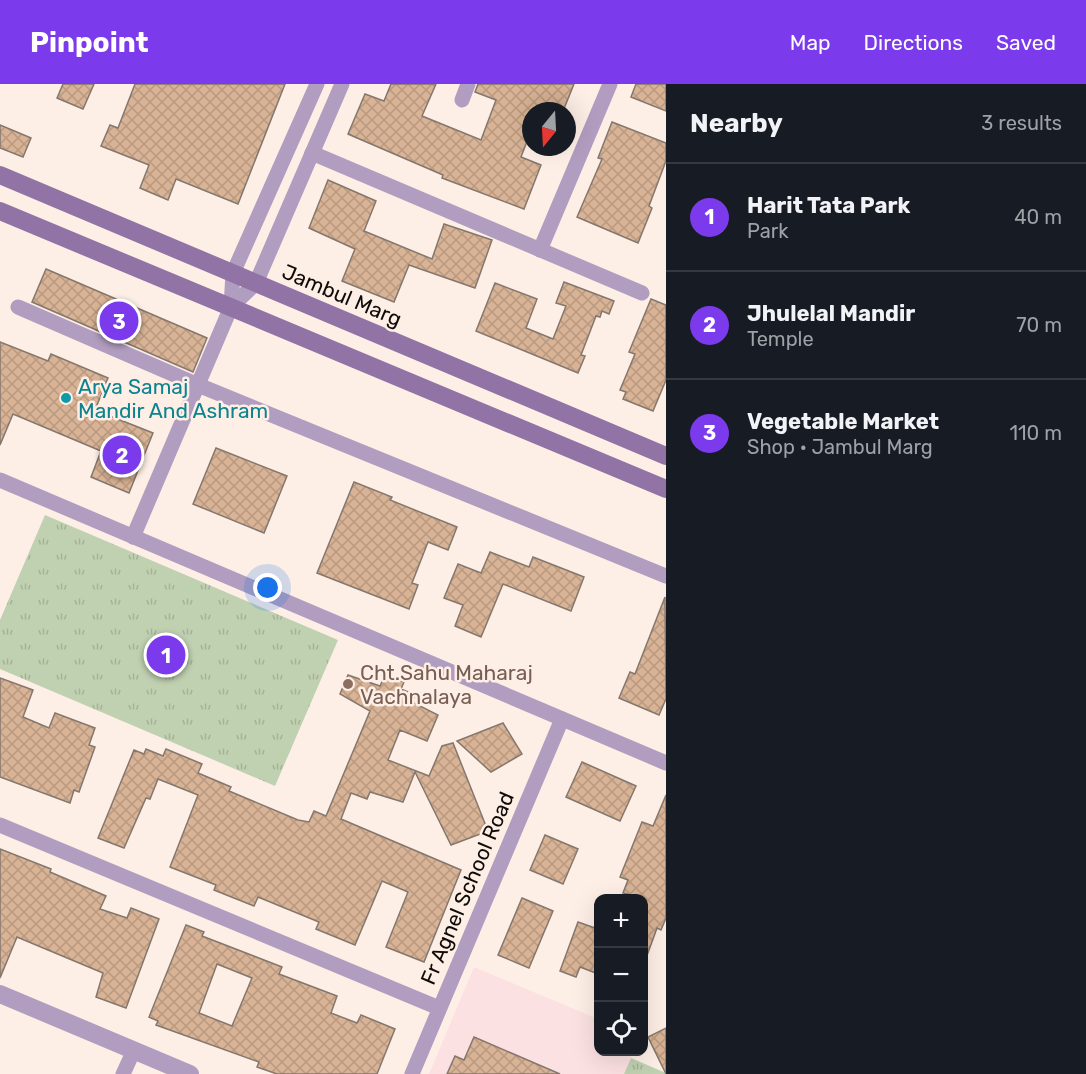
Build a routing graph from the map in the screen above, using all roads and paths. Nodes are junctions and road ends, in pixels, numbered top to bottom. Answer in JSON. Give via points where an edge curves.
{"nodes":[{"id":1,"x":317,"y":84,"type":"edge"},
{"id":2,"x":342,"y":84,"type":"edge"},
{"id":3,"x":468,"y":84,"type":"edge"},
{"id":4,"x":610,"y":84,"type":"edge"},
{"id":5,"x":462,"y":100,"type":"dead end"},
{"id":6,"x":312,"y":153,"type":"junction"},
{"id":7,"x":0,"y":175,"type":"edge"},
{"id":8,"x":0,"y":211,"type":"edge"},
{"id":9,"x":540,"y":250,"type":"junction"},
{"id":10,"x":233,"y":273,"type":"junction"},
{"id":11,"x":256,"y":283,"type":"junction"},
{"id":12,"x":642,"y":293,"type":"dead end"},
{"id":13,"x":18,"y":307,"type":"dead end"},
{"id":14,"x":231,"y":308,"type":"junction"},
{"id":15,"x":198,"y":385,"type":"junction"},
{"id":16,"x":666,"y":456,"type":"edge"},
{"id":17,"x":0,"y":480,"type":"edge"},
{"id":18,"x":666,"y":489,"type":"edge"},
{"id":19,"x":133,"y":537,"type":"junction"},
{"id":20,"x":666,"y":576,"type":"edge"},
{"id":21,"x":562,"y":718,"type":"junction"},
{"id":22,"x":666,"y":763,"type":"edge"},
{"id":23,"x":0,"y":825,"type":"edge"},
{"id":24,"x":0,"y":994,"type":"edge"},
{"id":25,"x":440,"y":1008,"type":"junction"},
{"id":26,"x":134,"y":1050,"type":"junction"},
{"id":27,"x":123,"y":1074,"type":"edge"},
{"id":28,"x":190,"y":1074,"type":"edge"},
{"id":29,"x":412,"y":1074,"type":"edge"}],
"edges":[{"from":1,"to":10,"type":"street"},
{"from":2,"to":6,"type":"street"},
{"from":3,"to":5,"type":"street"},
{"from":4,"to":9,"type":"street"},
{"from":6,"to":9,"type":"street"},
{"from":6,"to":11,"type":"street"},
{"from":7,"to":10,"type":"main road","name":"Jambul Marg"},
{"from":8,"to":14,"type":"main road"},
{"from":9,"to":12,"type":"street"},
{"from":10,"to":11,"type":"main road","name":"Jambul Marg"},
{"from":10,"to":14,"type":"street"},
{"from":11,"to":14,"type":"street"},
{"from":11,"to":16,"type":"main road","name":"Jambul Marg"},
{"from":13,"to":15,"type":"street"},
{"from":14,"to":15,"type":"street"},
{"from":14,"to":18,"type":"main road"},
{"from":15,"to":19,"type":"street"},
{"from":15,"to":20,"type":"street"},
{"from":17,"to":19,"type":"street"},
{"from":19,"to":21,"type":"street"},
{"from":21,"to":22,"type":"street"},
{"from":21,"to":25,"type":"street","name":"Fr Agnel School Road"},
{"from":23,"to":25,"type":"street"},
{"from":24,"to":26,"type":"street"},
{"from":25,"to":29,"type":"street","name":"Fr Agnel School Road"},
{"from":26,"to":27,"type":"street"},
{"from":26,"to":28,"type":"street"}]}
